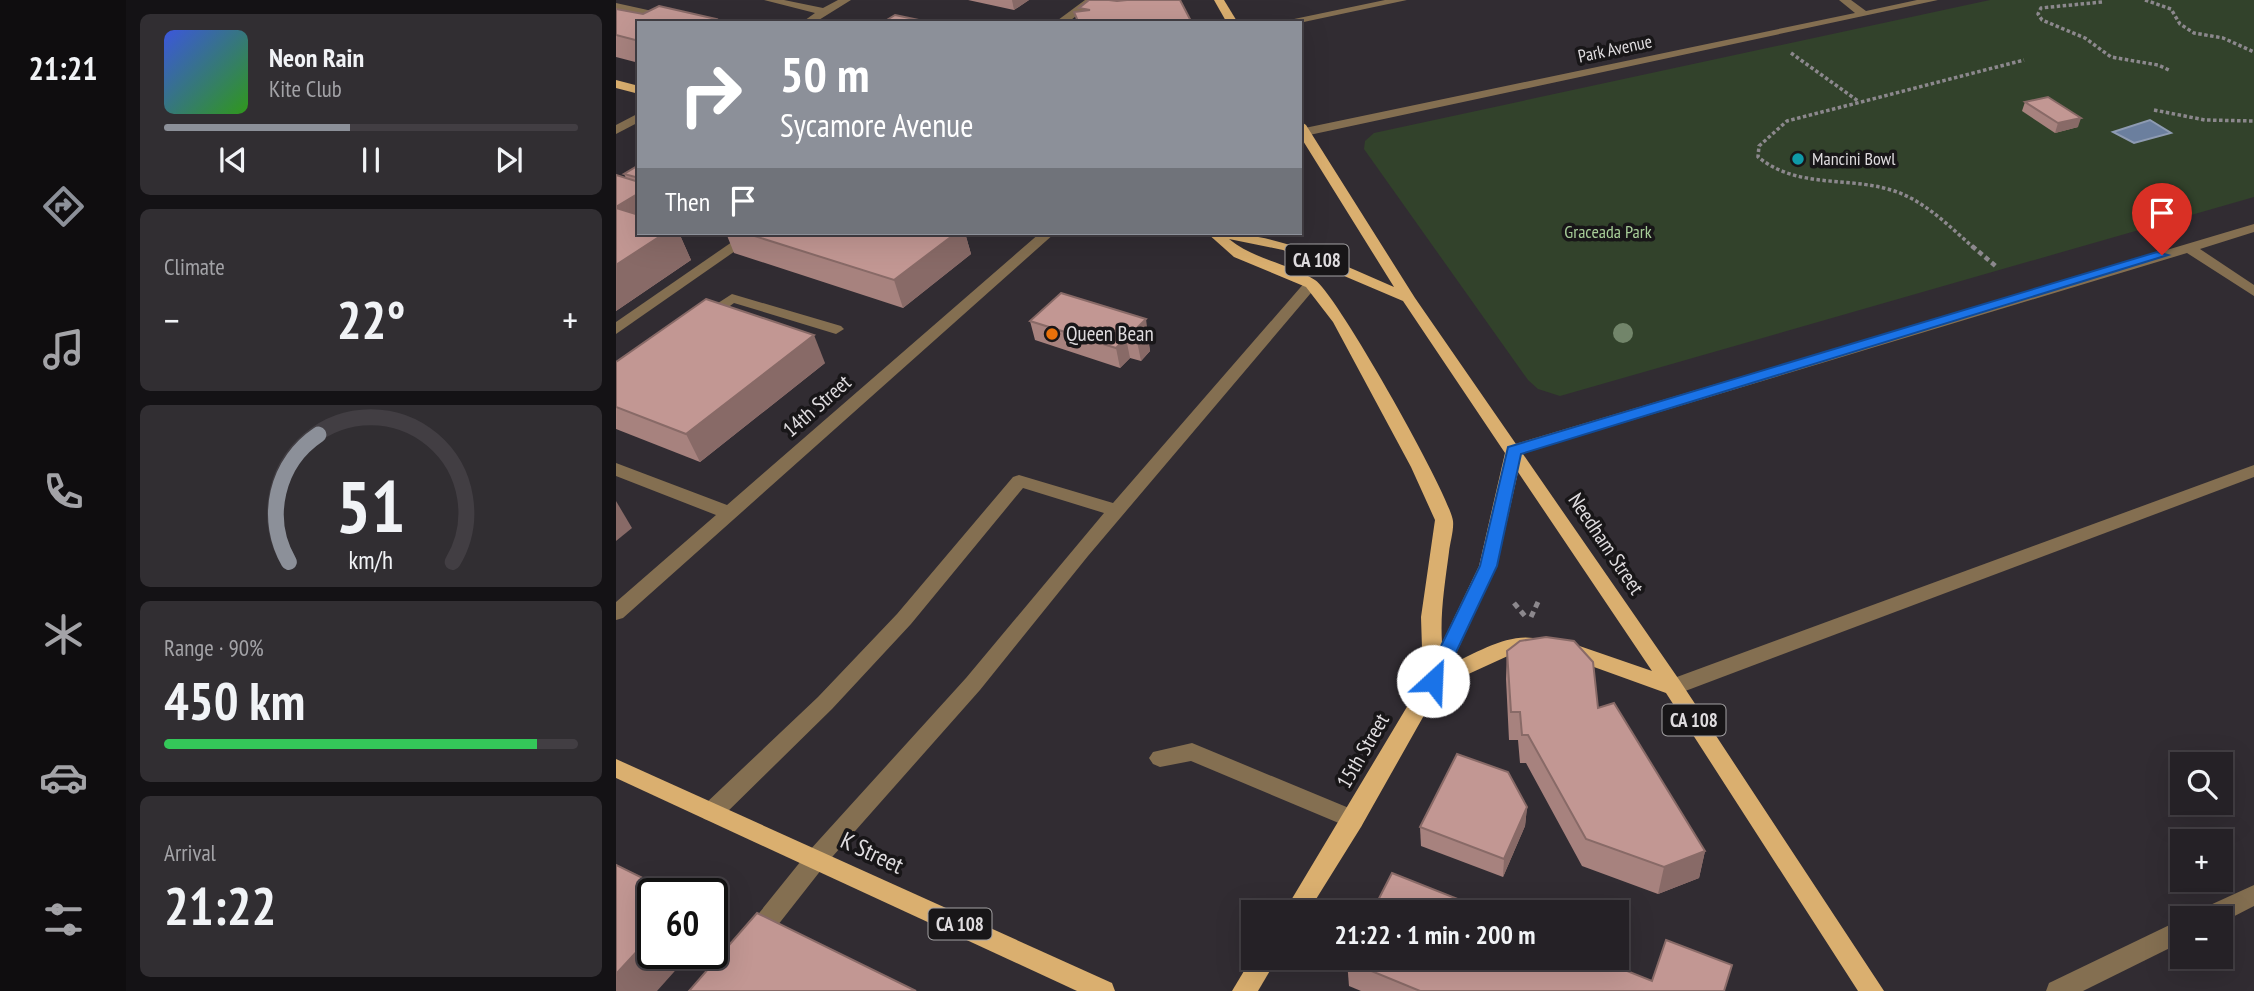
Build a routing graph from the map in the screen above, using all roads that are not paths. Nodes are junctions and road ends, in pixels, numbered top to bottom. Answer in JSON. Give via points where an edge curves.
{"nodes":[{"id":1,"x":769,"y":0,"type":"edge"},
{"id":2,"x":846,"y":0,"type":"edge"},
{"id":3,"x":1093,"y":0,"type":"edge"},
{"id":4,"x":1219,"y":0,"type":"edge"},
{"id":5,"x":1402,"y":0,"type":"edge"},
{"id":6,"x":1844,"y":0,"type":"edge"},
{"id":7,"x":1933,"y":0,"type":"edge"},
{"id":8,"x":616,"y":6,"type":"edge"},
{"id":9,"x":825,"y":12,"type":"junction"},
{"id":10,"x":1864,"y":15,"type":"junction"},
{"id":11,"x":684,"y":21,"type":"edge"},
{"id":12,"x":809,"y":21,"type":"edge"},
{"id":13,"x":1062,"y":21,"type":"edge"},
{"id":14,"x":1232,"y":21,"type":"edge"},
{"id":15,"x":1291,"y":21,"type":"edge"},
{"id":16,"x":616,"y":84,"type":"edge"},
{"id":17,"x":637,"y":89,"type":"edge"},
{"id":18,"x":637,"y":118,"type":"edge"},
{"id":19,"x":616,"y":130,"type":"edge"},
{"id":20,"x":1302,"y":130,"type":"edge"},
{"id":21,"x":2254,"y":228,"type":"edge"},
{"id":22,"x":751,"y":235,"type":"edge"},
{"id":23,"x":1046,"y":235,"type":"edge"},
{"id":24,"x":1216,"y":235,"type":"edge"},
{"id":25,"x":1232,"y":235,"type":"edge"},
{"id":26,"x":2188,"y":247,"type":"junction"},
{"id":27,"x":1311,"y":284,"type":"junction"},
{"id":28,"x":2254,"y":292,"type":"edge"},
{"id":29,"x":1408,"y":298,"type":"junction"},
{"id":30,"x":616,"y":329,"type":"edge"},
{"id":31,"x":690,"y":329,"type":"edge"},
{"id":32,"x":836,"y":329,"type":"dead end"},
{"id":33,"x":1514,"y":450,"type":"junction"},
{"id":34,"x":616,"y":469,"type":"edge"},
{"id":35,"x":2254,"y":471,"type":"edge"},
{"id":36,"x":1118,"y":510,"type":"junction"},
{"id":37,"x":730,"y":513,"type":"junction"},
{"id":38,"x":616,"y":613,"type":"edge"},
{"id":39,"x":1433,"y":681,"type":"junction"},
{"id":40,"x":1673,"y":687,"type":"junction"},
{"id":41,"x":1160,"y":758,"type":"dead end"},
{"id":42,"x":616,"y":768,"type":"edge"},
{"id":43,"x":712,"y":812,"type":"junction"},
{"id":44,"x":1353,"y":820,"type":"junction"},
{"id":45,"x":817,"y":858,"type":"junction"},
{"id":46,"x":2254,"y":895,"type":"edge"},
{"id":47,"x":1303,"y":900,"type":"edge"},
{"id":48,"x":2232,"y":906,"type":"edge"},
{"id":49,"x":2170,"y":936,"type":"edge"},
{"id":50,"x":739,"y":953,"type":"edge"},
{"id":51,"x":1258,"y":970,"type":"edge"},
{"id":52,"x":1103,"y":991,"type":"edge"},
{"id":53,"x":1244,"y":991,"type":"edge"},
{"id":54,"x":1872,"y":991,"type":"edge"},
{"id":55,"x":2058,"y":991,"type":"edge"}],
"edges":[{"from":1,"to":9,"type":"street"},
{"from":2,"to":9,"type":"street"},
{"from":3,"to":13,"type":"street"},
{"from":4,"to":14,"type":"main road"},
{"from":5,"to":15,"type":"street"},
{"from":6,"to":10,"type":"street"},
{"from":7,"to":10,"type":"street","name":"Park Avenue"},
{"from":8,"to":11,"type":"street"},
{"from":9,"to":12,"type":"street"},
{"from":10,"to":20,"type":"street","name":"Park Avenue"},
{"from":16,"to":17,"type":"main road"},
{"from":18,"to":19,"type":"street"},
{"from":20,"to":29,"type":"main road","name":"Needham Street"},
{"from":21,"to":26,"type":"street"},
{"from":22,"to":30,"type":"street"},
{"from":23,"to":37,"type":"street","name":"14th Street"},
{"from":24,"to":27,"type":"main road","via":[[1239,254]]},
{"from":25,"to":29,"type":"main road","number":"CA 108","via":[[1287,247]]},
{"from":26,"to":28,"type":"street"},
{"from":26,"to":33,"type":"street"},
{"from":27,"to":36,"type":"street"},
{"from":27,"to":39,"type":"main road","via":[[1341,322],[1444,520],[1431,617]]},
{"from":29,"to":33,"type":"main road","name":"Needham Street","number":"CA 108"},
{"from":31,"to":32,"type":"street","via":[[732,298]]},
{"from":33,"to":39,"type":"main road","name":"15th Street","via":[[1488,566]]},
{"from":33,"to":40,"type":"main road","name":"Needham Street","number":"CA 108"},
{"from":34,"to":37,"type":"street"},
{"from":35,"to":40,"type":"street"},
{"from":36,"to":43,"type":"street","via":[[1019,481],[895,628]]},
{"from":36,"to":45,"type":"street","via":[[973,684]]},
{"from":37,"to":38,"type":"street","name":"14th Street"},
{"from":39,"to":40,"type":"main road","via":[[1507,648],[1543,644],[1573,650]]},
{"from":39,"to":44,"type":"main road","name":"15th Street"},
{"from":40,"to":54,"type":"main road","name":"Needham Street","number":"CA 108"},
{"from":41,"to":44,"type":"street","via":[[1192,752]]},
{"from":42,"to":43,"type":"main road","name":"K Street","number":"CA 108"},
{"from":43,"to":45,"type":"main road","name":"K Street","number":"CA 108"},
{"from":44,"to":47,"type":"main road","name":"15th Street"},
{"from":45,"to":50,"type":"street"},
{"from":45,"to":52,"type":"main road","name":"K Street","number":"CA 108"},
{"from":46,"to":48,"type":"street"},
{"from":49,"to":55,"type":"street"},
{"from":51,"to":53,"type":"main road"}]}
